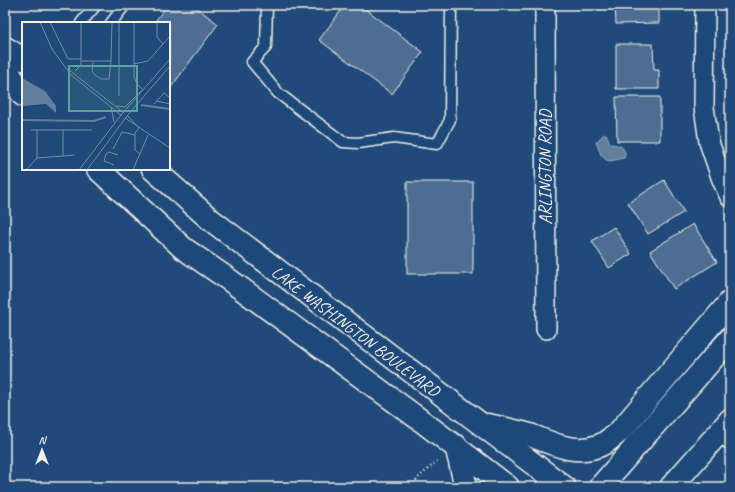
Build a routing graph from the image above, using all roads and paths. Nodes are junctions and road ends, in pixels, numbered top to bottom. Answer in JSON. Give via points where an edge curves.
{"nodes":[{"id":1,"x":96,"y":5,"type":"edge"},
{"id":2,"x":125,"y":5,"type":"edge"},
{"id":3,"x":267,"y":5,"type":"edge"},
{"id":4,"x":451,"y":5,"type":"edge"},
{"id":5,"x":545,"y":5,"type":"edge"},
{"id":6,"x":705,"y":5,"type":"edge"},
{"id":7,"x":82,"y":22,"type":"edge"},
{"id":8,"x":112,"y":22,"type":"edge"},
{"id":9,"x":5,"y":48,"type":"edge"},
{"id":10,"x":22,"y":58,"type":"edge"},
{"id":11,"x":5,"y":67,"type":"edge"},
{"id":12,"x":22,"y":92,"type":"edge"},
{"id":13,"x":99,"y":170,"type":"edge"},
{"id":14,"x":154,"y":170,"type":"edge"},
{"id":15,"x":730,"y":197,"type":"edge"},
{"id":16,"x":730,"y":302,"type":"edge"},
{"id":17,"x":546,"y":329,"type":"dead end"},
{"id":18,"x":730,"y":339,"type":"edge"},
{"id":19,"x":481,"y":423,"type":"junction"},
{"id":20,"x":726,"y":433,"type":"edge"},
{"id":21,"x":456,"y":446,"type":"junction"},
{"id":22,"x":411,"y":487,"type":"edge"},
{"id":23,"x":466,"y":487,"type":"edge"},
{"id":24,"x":508,"y":487,"type":"edge"},
{"id":25,"x":564,"y":487,"type":"edge"},
{"id":26,"x":600,"y":487,"type":"edge"},
{"id":27,"x":672,"y":487,"type":"edge"}],
"edges":[{"from":1,"to":7,"type":"lane"},
{"from":2,"to":8,"type":"lane"},
{"from":3,"to":4,"type":"lane","via":[[266,47],[252,62],[278,93],[343,142],[358,143],[394,138],[437,144],[450,120]]},
{"from":5,"to":17,"type":"street","name":"ARLINGTON ROAD"},
{"from":6,"to":15,"type":"street","via":[[704,107],[708,142]]},
{"from":9,"to":10,"type":"main road"},
{"from":11,"to":12,"type":"main road"},
{"from":13,"to":21,"type":"main road","name":"LAKE WASHINGTON BOULEVARD","via":[[183,248]]},
{"from":14,"to":19,"type":"main road","name":"LAKE WASHINGTON BOULEVARD","via":[[211,220]]},
{"from":16,"to":19,"type":"main road","via":[[620,431],[598,446],[575,450]]},
{"from":18,"to":26,"type":"main road"},
{"from":19,"to":25,"type":"main road","name":"LAKE WASHINGTON BOULEVARD"},
{"from":20,"to":27,"type":"main road"},
{"from":21,"to":22,"type":"path"},
{"from":21,"to":23,"type":"main road"},
{"from":21,"to":24,"type":"main road","name":"LAKE WASHINGTON BOULEVARD"}]}
